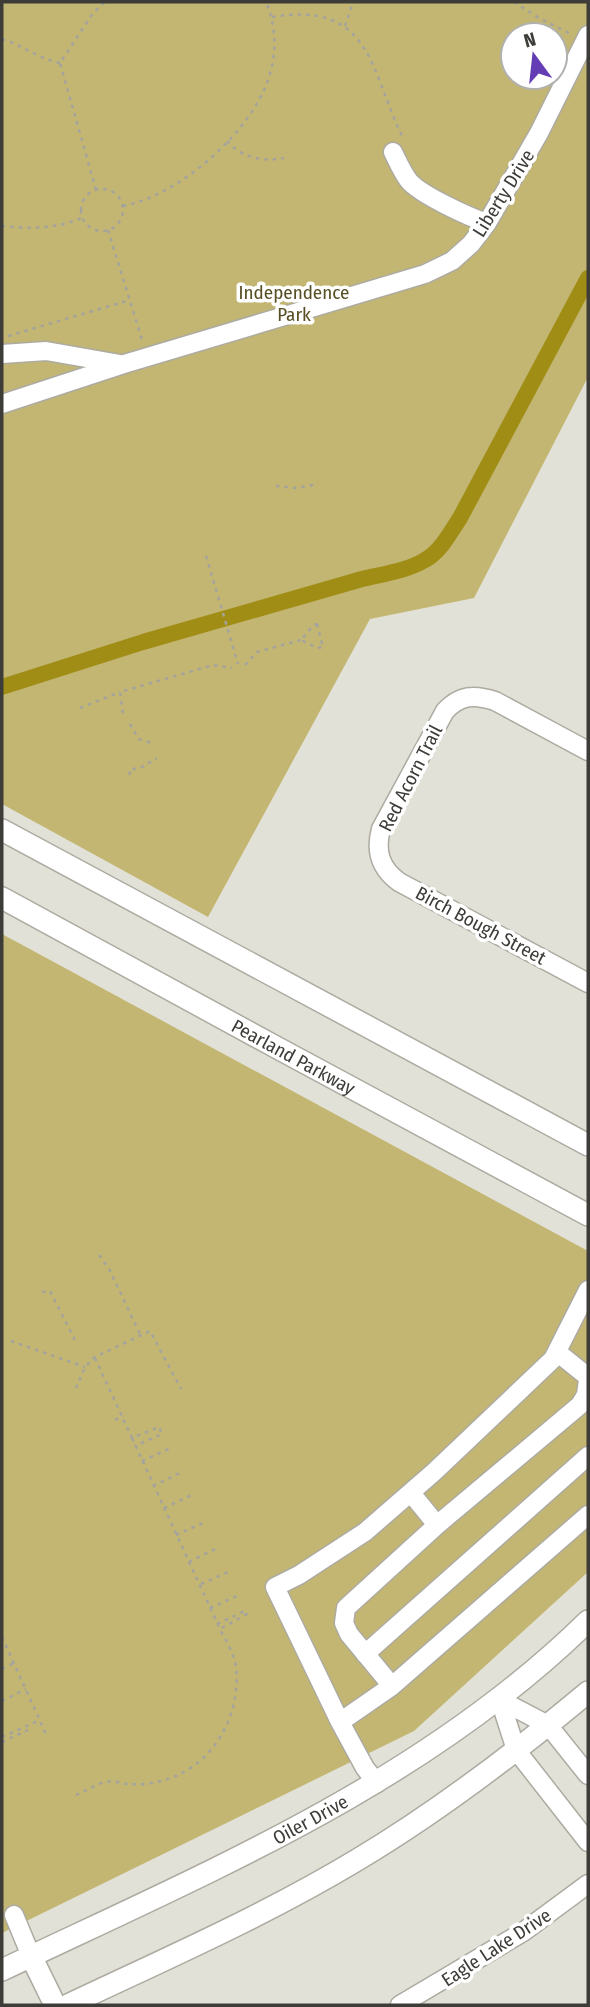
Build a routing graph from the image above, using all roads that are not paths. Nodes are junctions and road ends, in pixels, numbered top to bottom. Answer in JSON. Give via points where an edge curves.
{"nodes":[{"id":1,"x":587,"y":37,"type":"edge"},
{"id":2,"x":401,"y":150,"type":"road end"},
{"id":3,"x":487,"y":223,"type":"junction"},
{"id":4,"x":2,"y":354,"type":"edge"},
{"id":5,"x":124,"y":364,"type":"junction"},
{"id":6,"x":2,"y":404,"type":"edge"},
{"id":7,"x":588,"y":751,"type":"edge"},
{"id":8,"x":2,"y":830,"type":"edge"},
{"id":9,"x":380,"y":860,"type":"joint"},
{"id":10,"x":2,"y":898,"type":"edge"},
{"id":11,"x":588,"y":983,"type":"edge"},
{"id":12,"x":588,"y":1145,"type":"edge"},
{"id":13,"x":588,"y":1215,"type":"edge"},
{"id":14,"x":588,"y":1290,"type":"edge"},
{"id":15,"x":557,"y":1352,"type":"junction"},
{"id":16,"x":588,"y":1378,"type":"edge"},
{"id":17,"x":585,"y":1406,"type":"edge"},
{"id":18,"x":588,"y":1456,"type":"edge"},
{"id":19,"x":411,"y":1493,"type":"junction"},
{"id":20,"x":588,"y":1515,"type":"edge"},
{"id":21,"x":437,"y":1525,"type":"junction"},
{"id":22,"x":588,"y":1621,"type":"edge"},
{"id":23,"x":365,"y":1654,"type":"junction"},
{"id":24,"x":393,"y":1686,"type":"junction"},
{"id":25,"x":588,"y":1692,"type":"edge"},
{"id":26,"x":500,"y":1700,"type":"junction"},
{"id":27,"x":340,"y":1722,"type":"junction"},
{"id":28,"x":548,"y":1725,"type":"junction"},
{"id":29,"x":516,"y":1750,"type":"junction"},
{"id":30,"x":588,"y":1775,"type":"edge"},
{"id":31,"x":377,"y":1783,"type":"junction"},
{"id":32,"x":588,"y":1842,"type":"edge"},
{"id":33,"x":588,"y":1884,"type":"edge"},
{"id":34,"x":14,"y":1915,"type":"dead end"},
{"id":35,"x":31,"y":1956,"type":"junction"},
{"id":36,"x":2,"y":1970,"type":"edge"},
{"id":37,"x":55,"y":2005,"type":"edge"},
{"id":38,"x":68,"y":2005,"type":"edge"},
{"id":39,"x":400,"y":2005,"type":"edge"}],
"edges":[{"from":1,"to":3,"type":"street","name":"Liberty Drive"},
{"from":2,"to":3,"type":"street","via":[[401,170],[411,184]]},
{"from":3,"to":5,"type":"street","name":"Liberty Drive","via":[[452,261],[425,274]]},
{"from":4,"to":5,"type":"street","via":[[46,351]]},
{"from":5,"to":6,"type":"street","name":"Liberty Drive"},
{"from":7,"to":9,"type":"street","name":"Red Acorn Trail","via":[[495,701],[481,696],[455,701],[381,829],[377,844]]},
{"from":8,"to":12,"type":"main road"},
{"from":9,"to":11,"type":"street","name":"Birch Bough Street","via":[[399,882]]},
{"from":10,"to":13,"type":"main road","name":"Pearland Parkway"},
{"from":14,"to":15,"type":"street"},
{"from":15,"to":16,"type":"street"},
{"from":15,"to":19,"type":"street"},
{"from":16,"to":17,"type":"street"},
{"from":17,"to":21,"type":"street"},
{"from":18,"to":23,"type":"street"},
{"from":19,"to":21,"type":"street"},
{"from":19,"to":27,"type":"street","via":[[335,1553],[275,1587]]},
{"from":20,"to":24,"type":"street"},
{"from":21,"to":23,"type":"street","via":[[346,1608],[344,1623]]},
{"from":22,"to":26,"type":"main road","name":"Oiler Drive"},
{"from":23,"to":24,"type":"street"},
{"from":24,"to":27,"type":"street"},
{"from":25,"to":28,"type":"main road"},
{"from":26,"to":28,"type":"street"},
{"from":26,"to":29,"type":"street"},
{"from":26,"to":31,"type":"main road","name":"Oiler Drive"},
{"from":27,"to":31,"type":"street"},
{"from":28,"to":29,"type":"main road"},
{"from":28,"to":30,"type":"street"},
{"from":29,"to":32,"type":"street"},
{"from":29,"to":38,"type":"main road","via":[[425,1817],[354,1861],[257,1916]]},
{"from":31,"to":35,"type":"main road","name":"Oiler Drive","via":[[248,1853]]},
{"from":33,"to":39,"type":"street","name":"Eagle Lake Drive","via":[[523,1932]]},
{"from":34,"to":35,"type":"street"},
{"from":35,"to":36,"type":"main road","name":"Oiler Drive"},
{"from":35,"to":37,"type":"main road"}]}
